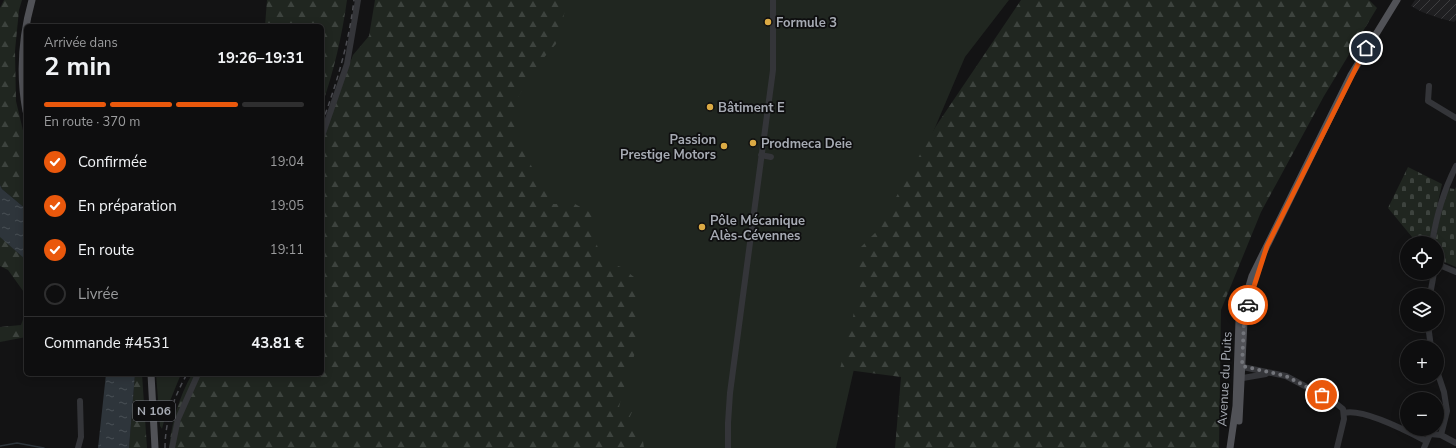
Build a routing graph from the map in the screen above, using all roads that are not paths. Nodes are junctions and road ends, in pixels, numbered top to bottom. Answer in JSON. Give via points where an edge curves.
{"nodes":[{"id":1,"x":32,"y":0,"type":"edge"},
{"id":2,"x":358,"y":0,"type":"edge"},
{"id":3,"x":773,"y":0,"type":"edge"},
{"id":4,"x":1397,"y":0,"type":"edge"},
{"id":5,"x":27,"y":24,"type":"edge"},
{"id":6,"x":24,"y":36,"type":"edge"},
{"id":7,"x":1429,"y":86,"type":"dead end"},
{"id":8,"x":24,"y":101,"type":"edge"},
{"id":9,"x":1456,"y":118,"type":"edge"},
{"id":10,"x":324,"y":130,"type":"edge"},
{"id":11,"x":761,"y":155,"type":"junction"},
{"id":12,"x":771,"y":157,"type":"dead end"},
{"id":13,"x":1456,"y":166,"type":"edge"},
{"id":14,"x":1433,"y":236,"type":"edge"},
{"id":15,"x":1444,"y":267,"type":"edge"},
{"id":16,"x":1456,"y":272,"type":"edge"},
{"id":17,"x":1239,"y":366,"type":"junction"},
{"id":18,"x":1266,"y":373,"type":"junction"},
{"id":19,"x":151,"y":376,"type":"edge"},
{"id":20,"x":197,"y":376,"type":"edge"},
{"id":21,"x":1239,"y":379,"type":"junction"},
{"id":22,"x":1444,"y":392,"type":"edge"},
{"id":23,"x":80,"y":401,"type":"dead end"},
{"id":24,"x":1344,"y":413,"type":"junction"},
{"id":25,"x":1444,"y":423,"type":"edge"},
{"id":26,"x":1429,"y":436,"type":"edge"},
{"id":27,"x":1443,"y":436,"type":"edge"},
{"id":28,"x":1426,"y":441,"type":"junction"},
{"id":29,"x":1456,"y":443,"type":"edge"},
{"id":30,"x":78,"y":448,"type":"edge"},
{"id":31,"x":155,"y":448,"type":"edge"},
{"id":32,"x":172,"y":448,"type":"edge"},
{"id":33,"x":728,"y":448,"type":"edge"},
{"id":34,"x":1230,"y":448,"type":"edge"},
{"id":35,"x":1233,"y":448,"type":"edge"},
{"id":36,"x":1337,"y":448,"type":"edge"},
{"id":37,"x":1424,"y":448,"type":"edge"}],
"edges":[{"from":1,"to":5,"type":"main road"},
{"from":2,"to":10,"type":"street","via":[[347,64]]},
{"from":3,"to":11,"type":"street","via":[[774,61]]},
{"from":4,"to":17,"type":"main road","name":"Avenue du Puits","via":[[1351,75],[1252,276],[1241,309]]},
{"from":6,"to":8,"type":"main road"},
{"from":7,"to":9,"type":"street","via":[[1428,100]]},
{"from":11,"to":12,"type":"street"},
{"from":11,"to":33,"type":"street","via":[[730,393]]},
{"from":13,"to":14,"type":"street","via":[[1440,203]]},
{"from":15,"to":16,"type":"street"},
{"from":17,"to":18,"type":"street"},
{"from":17,"to":21,"type":"main road","name":"Avenue du Puits"},
{"from":18,"to":21,"type":"street"},
{"from":18,"to":24,"type":"street","via":[[1294,380],[1334,401]]},
{"from":19,"to":31,"type":"main road","number":"N 106"},
{"from":20,"to":32,"type":"street","via":[[178,419]]},
{"from":21,"to":34,"type":"main road","name":"Avenue du Puits"},
{"from":21,"to":35,"type":"main road","name":"Avenue du Puits","via":[[1241,409]]},
{"from":22,"to":25,"type":"street","via":[[1447,411]]},
{"from":23,"to":30,"type":"street","via":[[81,437]]},
{"from":24,"to":28,"type":"street","via":[[1368,416]]},
{"from":24,"to":36,"type":"street"},
{"from":26,"to":28,"type":"street"},
{"from":27,"to":29,"type":"street"},
{"from":28,"to":37,"type":"street"}]}
